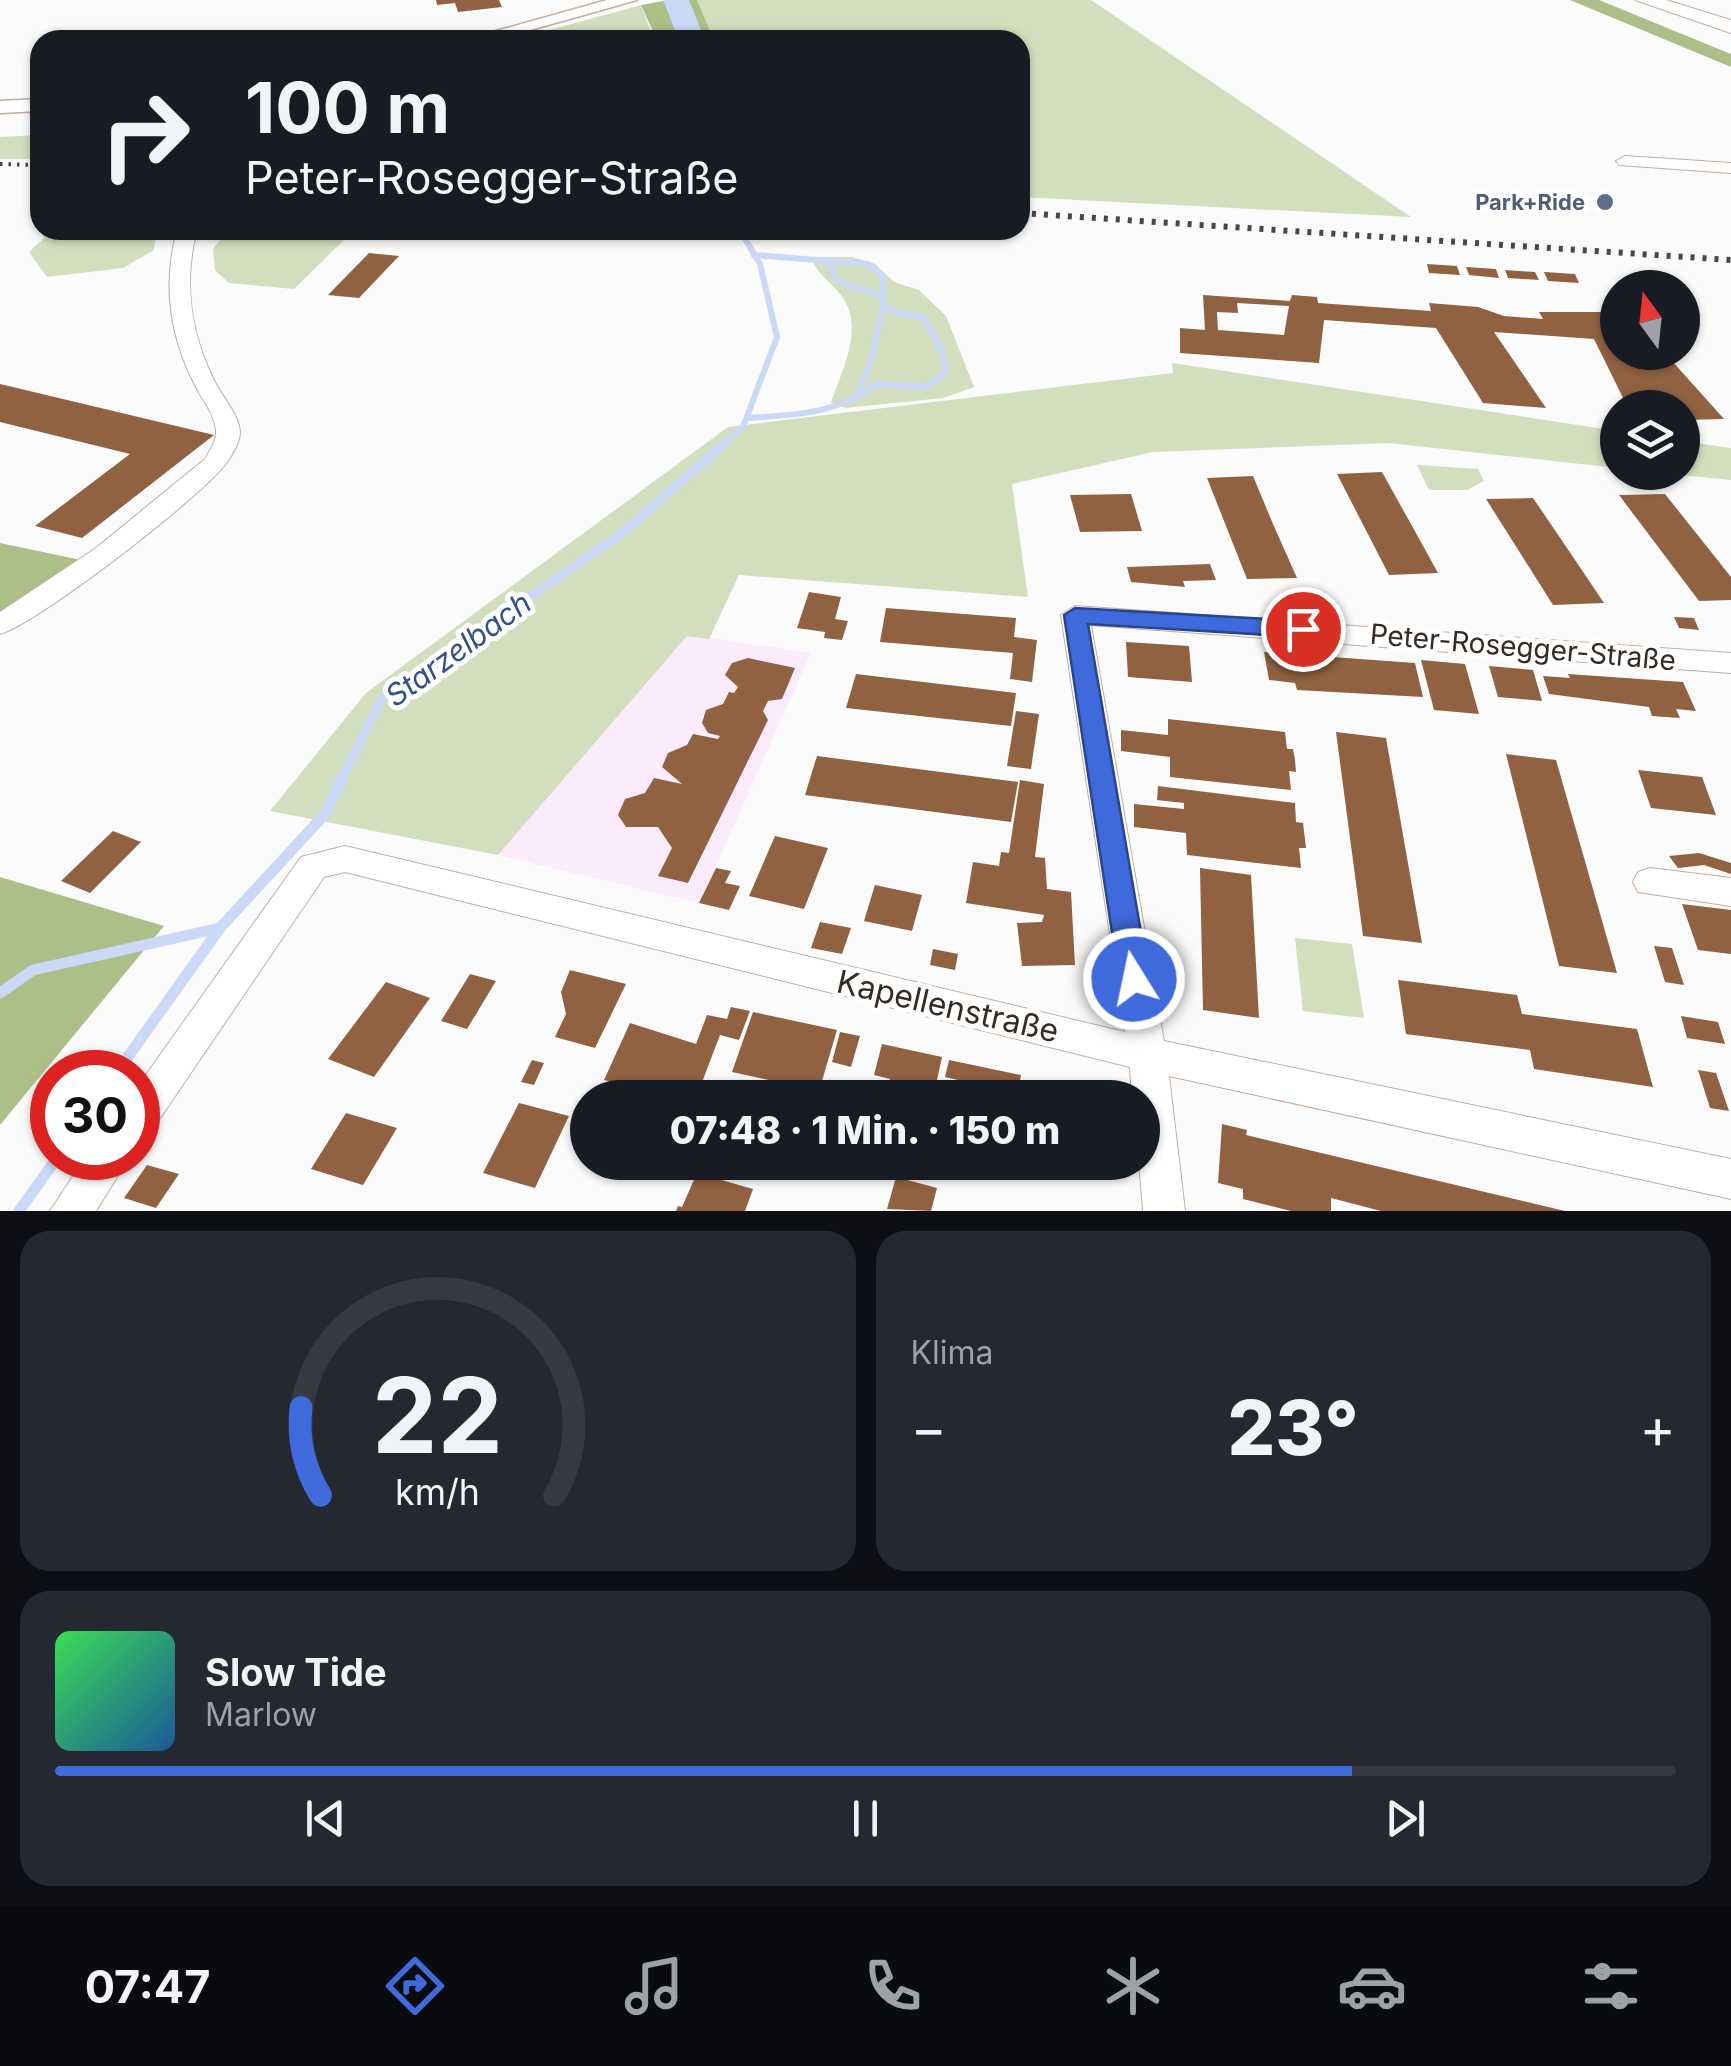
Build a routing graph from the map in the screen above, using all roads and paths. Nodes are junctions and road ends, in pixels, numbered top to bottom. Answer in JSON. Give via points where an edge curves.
{"nodes":[{"id":1,"x":628,"y":0,"type":"edge"},
{"id":2,"x":1645,"y":0,"type":"edge"},
{"id":3,"x":1731,"y":27,"type":"edge"},
{"id":4,"x":512,"y":30,"type":"edge"},
{"id":5,"x":30,"y":105,"type":"edge"},
{"id":6,"x":0,"y":107,"type":"edge"},
{"id":7,"x":1625,"y":161,"type":"dead end"},
{"id":8,"x":1731,"y":168,"type":"edge"},
{"id":9,"x":184,"y":240,"type":"edge"},
{"id":10,"x":0,"y":625,"type":"edge"},
{"id":11,"x":1731,"y":664,"type":"edge"},
{"id":12,"x":1650,"y":882,"type":"dead end"},
{"id":13,"x":1731,"y":892,"type":"edge"},
{"id":14,"x":1147,"y":1053,"type":"junction"},
{"id":15,"x":160,"y":1085,"type":"edge"},
{"id":16,"x":1731,"y":1179,"type":"edge"},
{"id":17,"x":94,"y":1180,"type":"edge"},
{"id":18,"x":72,"y":1211,"type":"edge"},
{"id":19,"x":1164,"y":1211,"type":"edge"}],
"edges":[{"from":1,"to":4,"type":"street"},
{"from":2,"to":3,"type":"main road"},
{"from":5,"to":6,"type":"street"},
{"from":7,"to":8,"type":"street"},
{"from":9,"to":10,"type":"street","via":[[177,260],[182,308],[192,357],[226,424],[224,445],[214,463],[104,554]]},
{"from":11,"to":14,"type":"street","name":"Peter-Rosegger-Straße","via":[[1075,615]]},
{"from":12,"to":13,"type":"street"},
{"from":14,"to":15,"type":"street","name":"Kapellenstraße","via":[[344,860],[313,866]]},
{"from":14,"to":16,"type":"street","name":"Kapellenstraße"},
{"from":14,"to":19,"type":"street"},
{"from":17,"to":18,"type":"street"}]}
